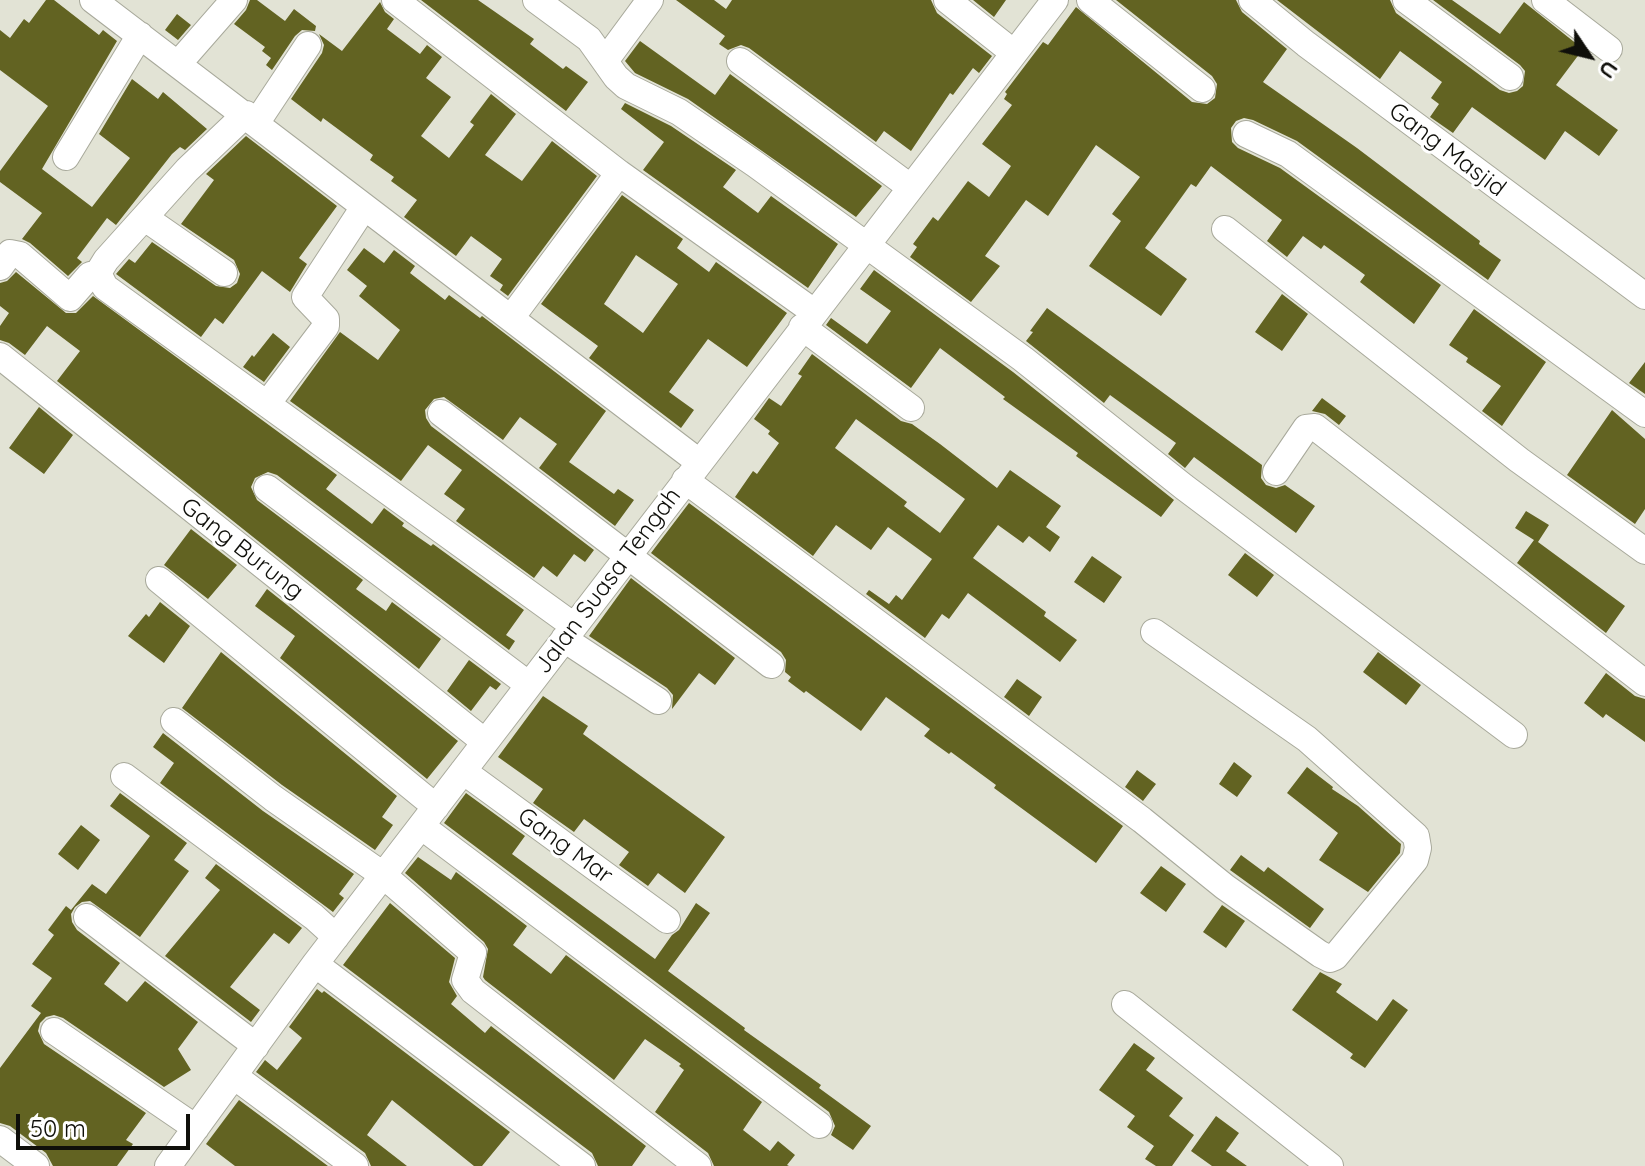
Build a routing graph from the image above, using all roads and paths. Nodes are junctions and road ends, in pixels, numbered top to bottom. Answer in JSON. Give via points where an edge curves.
{"nodes":[{"id":1,"x":93,"y":0,"type":"edge"},
{"id":2,"x":234,"y":0,"type":"edge"},
{"id":3,"x":395,"y":0,"type":"edge"},
{"id":4,"x":536,"y":0,"type":"edge"},
{"id":5,"x":650,"y":0,"type":"edge"},
{"id":6,"x":947,"y":0,"type":"edge"},
{"id":7,"x":1055,"y":0,"type":"edge"},
{"id":8,"x":1090,"y":0,"type":"edge"},
{"id":9,"x":1252,"y":0,"type":"edge"},
{"id":10,"x":1406,"y":0,"type":"edge"},
{"id":11,"x":1545,"y":0,"type":"edge"},
{"id":12,"x":140,"y":35,"type":"junction"},
{"id":13,"x":308,"y":45,"type":"dead end"},
{"id":14,"x":1609,"y":49,"type":"dead end"},
{"id":15,"x":1014,"y":53,"type":"junction"},
{"id":16,"x":605,"y":61,"type":"junction"},
{"id":17,"x":740,"y":61,"type":"dead end"},
{"id":18,"x":178,"y":64,"type":"junction"},
{"id":19,"x":1510,"y":77,"type":"dead end"},
{"id":20,"x":1202,"y":89,"type":"dead end"},
{"id":21,"x":252,"y":118,"type":"junction"},
{"id":22,"x":1246,"y":134,"type":"dead end"},
{"id":23,"x":66,"y":157,"type":"dead end"},
{"id":24,"x":619,"y":173,"type":"junction"},
{"id":25,"x":910,"y":187,"type":"junction"},
{"id":26,"x":364,"y":207,"type":"junction"},
{"id":27,"x":145,"y":218,"type":"junction"},
{"id":28,"x":1225,"y":229,"type":"dead end"},
{"id":29,"x":865,"y":246,"type":"junction"},
{"id":30,"x":0,"y":267,"type":"edge"},
{"id":31,"x":98,"y":273,"type":"junction"},
{"id":32,"x":224,"y":273,"type":"dead end"},
{"id":33,"x":1645,"y":296,"type":"edge"},
{"id":34,"x":511,"y":318,"type":"junction"},
{"id":35,"x":808,"y":320,"type":"junction"},
{"id":36,"x":0,"y":356,"type":"edge"},
{"id":37,"x":267,"y":404,"type":"junction"},
{"id":38,"x":911,"y":408,"type":"dead end"},
{"id":39,"x":441,"y":413,"type":"dead end"},
{"id":40,"x":1645,"y":414,"type":"edge"},
{"id":41,"x":692,"y":471,"type":"junction"},
{"id":42,"x":1276,"y":472,"type":"dead end"},
{"id":43,"x":267,"y":488,"type":"dead end"},
{"id":44,"x":1645,"y":551,"type":"edge"},
{"id":45,"x":628,"y":554,"type":"junction"},
{"id":46,"x":159,"y":580,"type":"dead end"},
{"id":47,"x":1154,"y":632,"type":"dead end"},
{"id":48,"x":569,"y":633,"type":"junction"},
{"id":49,"x":771,"y":665,"type":"dead end"},
{"id":50,"x":1645,"y":683,"type":"edge"},
{"id":51,"x":529,"y":685,"type":"junction"},
{"id":52,"x":658,"y":701,"type":"dead end"},
{"id":53,"x":174,"y":721,"type":"dead end"},
{"id":54,"x":1514,"y":735,"type":"dead end"},
{"id":55,"x":485,"y":742,"type":"junction"},
{"id":56,"x":463,"y":771,"type":"junction"},
{"id":57,"x":124,"y":776,"type":"dead end"},
{"id":58,"x":428,"y":816,"type":"junction"},
{"id":59,"x":383,"y":875,"type":"junction"},
{"id":60,"x":87,"y":917,"type":"dead end"},
{"id":61,"x":667,"y":920,"type":"dead end"},
{"id":62,"x":336,"y":937,"type":"junction"},
{"id":63,"x":315,"y":964,"type":"junction"},
{"id":64,"x":1125,"y":1004,"type":"dead end"},
{"id":65,"x":54,"y":1031,"type":"dead end"},
{"id":66,"x":256,"y":1046,"type":"junction"},
{"id":67,"x":234,"y":1076,"type":"junction"},
{"id":68,"x":819,"y":1125,"type":"dead end"},
{"id":69,"x":196,"y":1128,"type":"junction"},
{"id":70,"x":0,"y":1139,"type":"edge"},
{"id":71,"x":36,"y":1166,"type":"edge"},
{"id":72,"x":168,"y":1166,"type":"edge"},
{"id":73,"x":355,"y":1166,"type":"edge"},
{"id":74,"x":582,"y":1166,"type":"edge"},
{"id":75,"x":698,"y":1166,"type":"edge"},
{"id":76,"x":1330,"y":1166,"type":"edge"}],
"edges":[{"from":1,"to":12,"type":"street"},
{"from":2,"to":18,"type":"street"},
{"from":3,"to":24,"type":"street"},
{"from":4,"to":16,"type":"street","via":[[589,39]]},
{"from":5,"to":16,"type":"street"},
{"from":6,"to":15,"type":"street"},
{"from":7,"to":15,"type":"street","name":"Jalan Suasa Tengah"},
{"from":8,"to":20,"type":"street"},
{"from":9,"to":33,"type":"street","name":"Gang Masjid"},
{"from":10,"to":19,"type":"street"},
{"from":11,"to":14,"type":"street"},
{"from":12,"to":18,"type":"street"},
{"from":12,"to":23,"type":"street"},
{"from":13,"to":21,"type":"street"},
{"from":15,"to":25,"type":"street","name":"Jalan Suasa Tengah"},
{"from":16,"to":29,"type":"street","via":[[626,86],[679,112]]},
{"from":17,"to":25,"type":"street"},
{"from":18,"to":21,"type":"street"},
{"from":21,"to":26,"type":"street"},
{"from":21,"to":27,"type":"street","via":[[187,170]]},
{"from":22,"to":40,"type":"street","via":[[1288,154]]},
{"from":24,"to":34,"type":"street"},
{"from":24,"to":35,"type":"street"},
{"from":25,"to":29,"type":"street","name":"Jalan Suasa Tengah"},
{"from":26,"to":34,"type":"street"},
{"from":26,"to":37,"type":"street","via":[[305,297],[326,319],[326,326]]},
{"from":27,"to":31,"type":"street"},
{"from":27,"to":32,"type":"street"},
{"from":28,"to":44,"type":"street","via":[[1519,460]]},
{"from":29,"to":35,"type":"street","name":"Jalan Suasa Tengah"},
{"from":29,"to":54,"type":"street","via":[[1023,359]]},
{"from":30,"to":31,"type":"street","via":[[10,253],[20,255],[70,298]]},
{"from":31,"to":37,"type":"street","via":[[105,287]]},
{"from":34,"to":41,"type":"street"},
{"from":35,"to":38,"type":"street"},
{"from":35,"to":41,"type":"street","name":"Jalan Suasa Tengah"},
{"from":36,"to":55,"type":"street","name":"Gang Burung"},
{"from":37,"to":48,"type":"street"},
{"from":39,"to":45,"type":"street"},
{"from":41,"to":45,"type":"street","name":"Jalan Suasa Tengah"},
{"from":41,"to":47,"type":"street","via":[[1225,887],[1320,954],[1335,957],[1415,860],[1416,836],[1307,739]]},
{"from":42,"to":50,"type":"street","via":[[1306,428],[1315,427]]},
{"from":43,"to":51,"type":"street"},
{"from":45,"to":48,"type":"street","name":"Jalan Suasa Tengah"},
{"from":45,"to":49,"type":"street"},
{"from":46,"to":58,"type":"street"},
{"from":48,"to":51,"type":"street","name":"Jalan Suasa Tengah"},
{"from":48,"to":52,"type":"street"},
{"from":51,"to":55,"type":"street","name":"Jalan Suasa Tengah"},
{"from":53,"to":59,"type":"street"},
{"from":55,"to":56,"type":"street","name":"Jalan Suasa Tengah"},
{"from":56,"to":58,"type":"street","name":"Jalan Suasa Tengah"},
{"from":56,"to":61,"type":"street","name":"Gang Mar"},
{"from":57,"to":62,"type":"street"},
{"from":58,"to":59,"type":"street","name":"Jalan Suasa Tengah"},
{"from":58,"to":68,"type":"street"},
{"from":59,"to":62,"type":"street","name":"Jalan Suasa Tengah"},
{"from":59,"to":75,"type":"street","via":[[473,953],[465,980],[473,991]]},
{"from":60,"to":66,"type":"street"},
{"from":62,"to":63,"type":"street","name":"Jalan Suasa Tengah"},
{"from":63,"to":66,"type":"street","name":"Jalan Suasa Tengah"},
{"from":63,"to":74,"type":"street"},
{"from":64,"to":76,"type":"street"},
{"from":65,"to":69,"type":"street"},
{"from":66,"to":67,"type":"street","name":"Jalan Suasa Tengah"},
{"from":67,"to":69,"type":"street","name":"Jalan Suasa Tengah"},
{"from":67,"to":73,"type":"street"},
{"from":69,"to":72,"type":"street","name":"Jalan Suasa Tengah"},
{"from":70,"to":71,"type":"street"}]}
